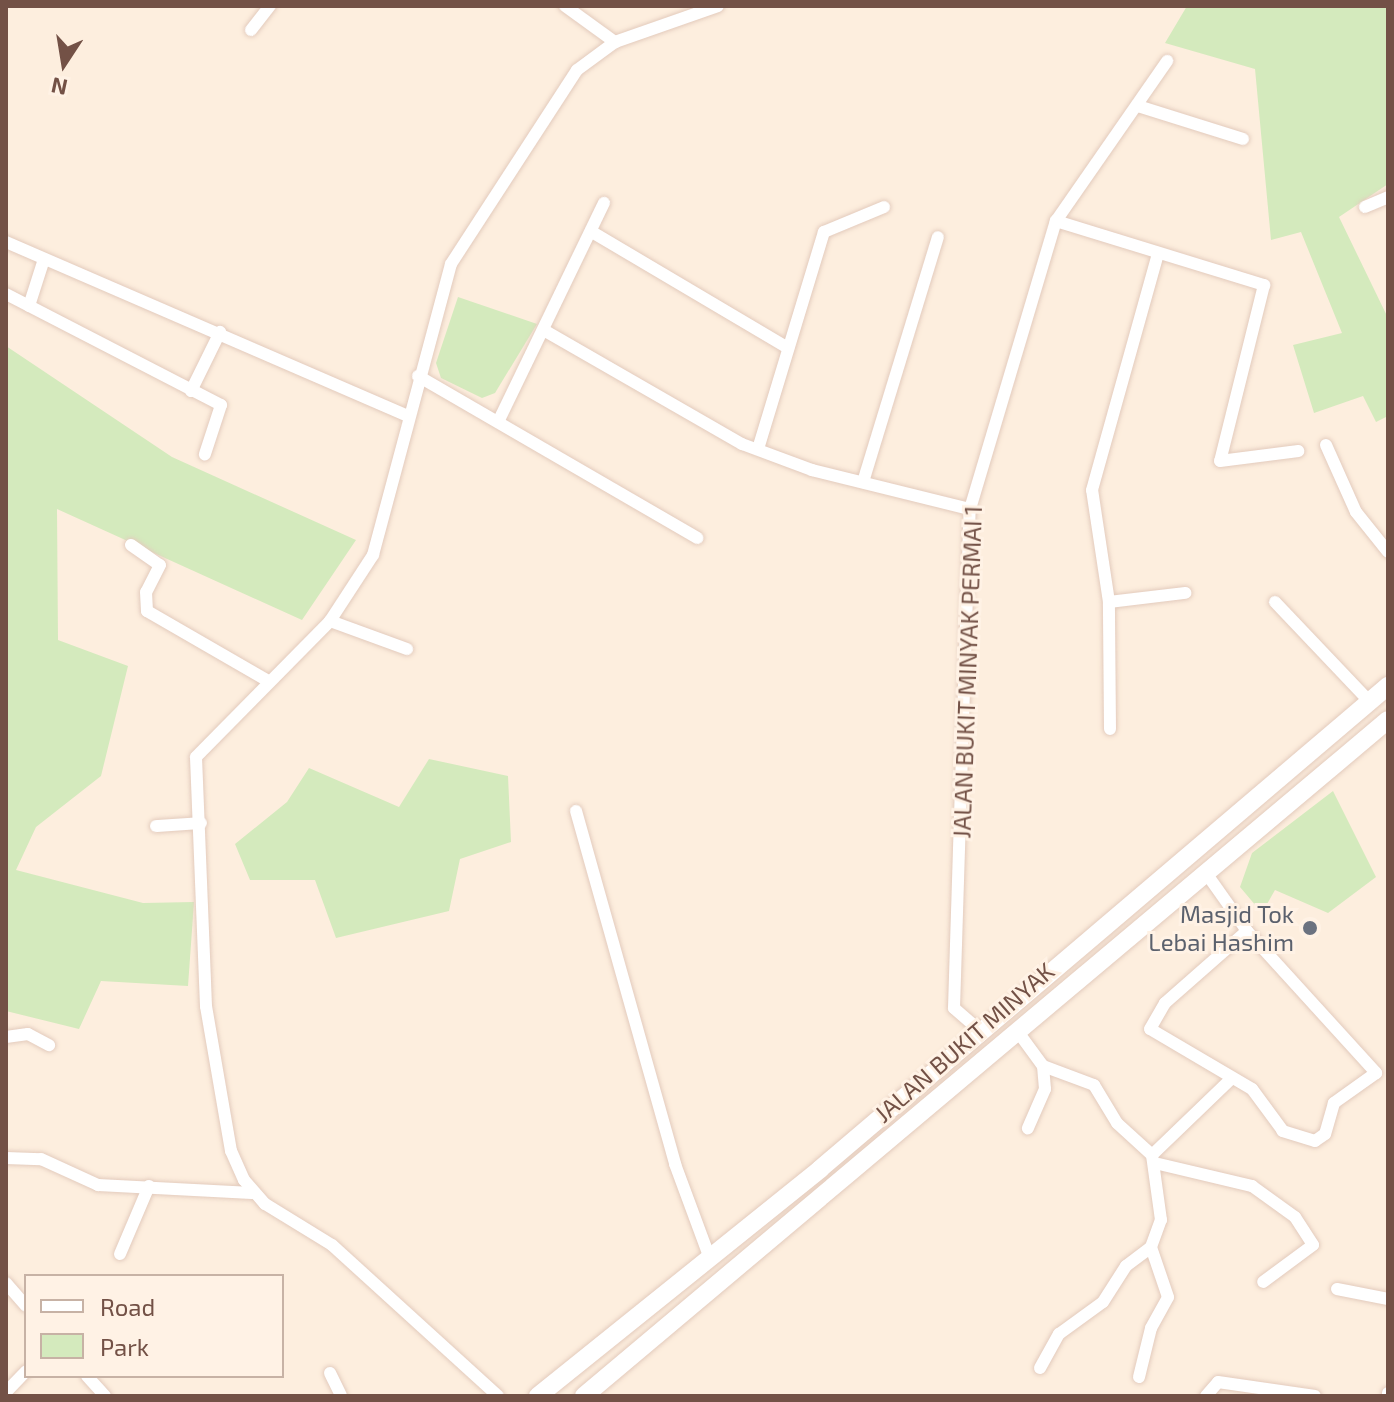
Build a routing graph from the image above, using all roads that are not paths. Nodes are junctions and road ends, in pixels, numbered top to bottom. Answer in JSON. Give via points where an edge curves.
{"nodes":[{"id":1,"x":270,"y":6,"type":"edge"},
{"id":2,"x":565,"y":6,"type":"edge"},
{"id":3,"x":718,"y":6,"type":"edge"},
{"id":4,"x":251,"y":30,"type":"dead end"},
{"id":5,"x":615,"y":42,"type":"junction"},
{"id":6,"x":1167,"y":61,"type":"dead end"},
{"id":7,"x":1138,"y":106,"type":"junction"},
{"id":8,"x":1243,"y":139,"type":"dead end"},
{"id":9,"x":1388,"y":197,"type":"edge"},
{"id":10,"x":604,"y":203,"type":"dead end"},
{"id":11,"x":884,"y":207,"type":"dead end"},
{"id":12,"x":1365,"y":207,"type":"dead end"},
{"id":13,"x":1056,"y":221,"type":"junction"},
{"id":14,"x":592,"y":232,"type":"junction"},
{"id":15,"x":938,"y":237,"type":"dead end"},
{"id":16,"x":6,"y":242,"type":"edge"},
{"id":17,"x":1158,"y":253,"type":"junction"},
{"id":18,"x":44,"y":259,"type":"junction"},
{"id":19,"x":6,"y":294,"type":"edge"},
{"id":20,"x":29,"y":306,"type":"junction"},
{"id":21,"x":220,"y":332,"type":"junction"},
{"id":22,"x":547,"y":332,"type":"junction"},
{"id":23,"x":788,"y":348,"type":"junction"},
{"id":24,"x":418,"y":376,"type":"junction"},
{"id":25,"x":191,"y":391,"type":"junction"},
{"id":26,"x":406,"y":415,"type":"junction"},
{"id":27,"x":500,"y":418,"type":"junction"},
{"id":28,"x":1326,"y":445,"type":"dead end"},
{"id":29,"x":758,"y":449,"type":"junction"},
{"id":30,"x":1298,"y":451,"type":"dead end"},
{"id":31,"x":205,"y":454,"type":"dead end"},
{"id":32,"x":863,"y":482,"type":"junction"},
{"id":33,"x":970,"y":509,"type":"junction"},
{"id":34,"x":698,"y":538,"type":"dead end"},
{"id":35,"x":131,"y":545,"type":"dead end"},
{"id":36,"x":1388,"y":552,"type":"edge"},
{"id":37,"x":1185,"y":593,"type":"dead end"},
{"id":38,"x":1109,"y":602,"type":"junction"},
{"id":39,"x":1275,"y":602,"type":"dead end"},
{"id":40,"x":330,"y":621,"type":"junction"},
{"id":41,"x":407,"y":649,"type":"dead end"},
{"id":42,"x":268,"y":681,"type":"junction"},
{"id":43,"x":1388,"y":686,"type":"edge"},
{"id":44,"x":1370,"y":702,"type":"junction"},
{"id":45,"x":1387,"y":720,"type":"edge"},
{"id":46,"x":1110,"y":729,"type":"dead end"},
{"id":47,"x":576,"y":811,"type":"dead end"},
{"id":48,"x":201,"y":823,"type":"junction"},
{"id":49,"x":156,"y":826,"type":"dead end"},
{"id":50,"x":1206,"y":873,"type":"junction"},
{"id":51,"x":1247,"y":931,"type":"junction"},
{"id":52,"x":978,"y":1029,"type":"junction"},
{"id":53,"x":1018,"y":1032,"type":"junction"},
{"id":54,"x":6,"y":1037,"type":"edge"},
{"id":55,"x":49,"y":1045,"type":"dead end"},
{"id":56,"x":1043,"y":1066,"type":"junction"},
{"id":57,"x":1232,"y":1078,"type":"junction"},
{"id":58,"x":1028,"y":1128,"type":"dead end"},
{"id":59,"x":6,"y":1158,"type":"edge"},
{"id":60,"x":1155,"y":1159,"type":"junction"},
{"id":61,"x":149,"y":1186,"type":"junction"},
{"id":62,"x":252,"y":1193,"type":"junction"},
{"id":63,"x":1151,"y":1247,"type":"junction"},
{"id":64,"x":120,"y":1254,"type":"dead end"},
{"id":65,"x":709,"y":1256,"type":"junction"},
{"id":66,"x":1263,"y":1282,"type":"dead end"},
{"id":67,"x":6,"y":1283,"type":"edge"},
{"id":68,"x":1337,"y":1289,"type":"dead end"},
{"id":69,"x":1388,"y":1299,"type":"edge"},
{"id":70,"x":24,"y":1304,"type":"edge"},
{"id":71,"x":1040,"y":1368,"type":"dead end"},
{"id":72,"x":24,"y":1373,"type":"edge"},
{"id":73,"x":330,"y":1373,"type":"dead end"},
{"id":74,"x":1139,"y":1377,"type":"dead end"},
{"id":75,"x":89,"y":1378,"type":"edge"},
{"id":76,"x":6,"y":1392,"type":"edge"},
{"id":77,"x":105,"y":1396,"type":"edge"},
{"id":78,"x":341,"y":1396,"type":"edge"},
{"id":79,"x":498,"y":1396,"type":"edge"},
{"id":80,"x":538,"y":1396,"type":"edge"},
{"id":81,"x":584,"y":1396,"type":"edge"},
{"id":82,"x":1206,"y":1396,"type":"edge"},
{"id":83,"x":1315,"y":1396,"type":"edge"}],
"edges":[{"from":1,"to":4,"type":"street"},
{"from":2,"to":5,"type":"street"},
{"from":3,"to":5,"type":"street"},
{"from":5,"to":24,"type":"street","via":[[577,70],[451,264]]},
{"from":6,"to":7,"type":"street","name":"JALAN BUKIT MINYAK PERMAI 1"},
{"from":7,"to":8,"type":"street"},
{"from":7,"to":13,"type":"street","name":"JALAN BUKIT MINYAK PERMAI 1"},
{"from":9,"to":12,"type":"street"},
{"from":10,"to":14,"type":"street"},
{"from":11,"to":23,"type":"street","via":[[824,232]]},
{"from":13,"to":17,"type":"street"},
{"from":13,"to":33,"type":"street","name":"JALAN BUKIT MINYAK PERMAI 1"},
{"from":14,"to":22,"type":"street"},
{"from":14,"to":23,"type":"street"},
{"from":15,"to":32,"type":"street"},
{"from":16,"to":18,"type":"street"},
{"from":17,"to":30,"type":"street","via":[[1264,285],[1220,461]]},
{"from":17,"to":38,"type":"street","via":[[1092,490]]},
{"from":18,"to":20,"type":"street"},
{"from":18,"to":21,"type":"street"},
{"from":19,"to":20,"type":"street"},
{"from":20,"to":25,"type":"street"},
{"from":21,"to":25,"type":"street"},
{"from":21,"to":26,"type":"street"},
{"from":22,"to":27,"type":"street"},
{"from":22,"to":29,"type":"street"},
{"from":23,"to":29,"type":"street"},
{"from":24,"to":26,"type":"street"},
{"from":24,"to":27,"type":"street"},
{"from":25,"to":31,"type":"street","via":[[222,411]]},
{"from":26,"to":40,"type":"street","via":[[373,555]]},
{"from":27,"to":34,"type":"street"},
{"from":28,"to":36,"type":"street","via":[[1356,512]]},
{"from":29,"to":32,"type":"street"},
{"from":32,"to":33,"type":"street"},
{"from":33,"to":52,"type":"street","name":"JALAN BUKIT MINYAK PERMAI 1","via":[[954,1008]]},
{"from":35,"to":42,"type":"street","via":[[160,565],[147,611]]},
{"from":37,"to":38,"type":"street"},
{"from":38,"to":46,"type":"street"},
{"from":39,"to":44,"type":"street"},
{"from":40,"to":41,"type":"street"},
{"from":40,"to":42,"type":"street"},
{"from":42,"to":48,"type":"street","via":[[196,757]]},
{"from":43,"to":44,"type":"main road","name":"JALAN BUKIT MINYAK"},
{"from":44,"to":45,"type":"main road","via":[[1387,711]]},
{"from":44,"to":52,"type":"main road","name":"JALAN BUKIT MINYAK"},
{"from":45,"to":50,"type":"main road","name":"JALAN BUKIT MINYAK"},
{"from":47,"to":65,"type":"street","via":[[675,1164]]},
{"from":48,"to":49,"type":"street"},
{"from":48,"to":62,"type":"street","via":[[206,1006],[231,1151]]},
{"from":50,"to":51,"type":"street"},
{"from":50,"to":53,"type":"main road","name":"JALAN BUKIT MINYAK"},
{"from":51,"to":57,"type":"street","via":[[1173,995],[1150,1029]]},
{"from":51,"to":57,"type":"street","via":[[1376,1073],[1334,1103],[1325,1134],[1315,1141],[1283,1131],[1252,1089]]},
{"from":52,"to":65,"type":"main road","name":"JALAN BUKIT MINYAK"},
{"from":53,"to":56,"type":"street"},
{"from":53,"to":81,"type":"main road","name":"JALAN BUKIT MINYAK"},
{"from":54,"to":55,"type":"street","via":[[28,1034]]},
{"from":56,"to":58,"type":"street","via":[[1045,1089]]},
{"from":56,"to":60,"type":"street","via":[[1094,1085],[1117,1123]]},
{"from":57,"to":60,"type":"street"},
{"from":59,"to":61,"type":"street","via":[[41,1159],[98,1185]]},
{"from":60,"to":63,"type":"street","via":[[1161,1220]]},
{"from":60,"to":66,"type":"street","via":[[1252,1186],[1295,1217],[1313,1245]]},
{"from":61,"to":62,"type":"street"},
{"from":61,"to":64,"type":"street"},
{"from":62,"to":79,"type":"street","via":[[332,1245]]},
{"from":63,"to":71,"type":"street","via":[[1126,1266],[1103,1302],[1059,1334]]},
{"from":63,"to":74,"type":"street","via":[[1168,1297]]},
{"from":65,"to":80,"type":"main road","name":"JALAN BUKIT MINYAK"},
{"from":67,"to":70,"type":"street"},
{"from":68,"to":69,"type":"street"},
{"from":72,"to":76,"type":"street"},
{"from":73,"to":78,"type":"street"},
{"from":75,"to":77,"type":"street"},
{"from":82,"to":83,"type":"street","via":[[1218,1382]]}]}
